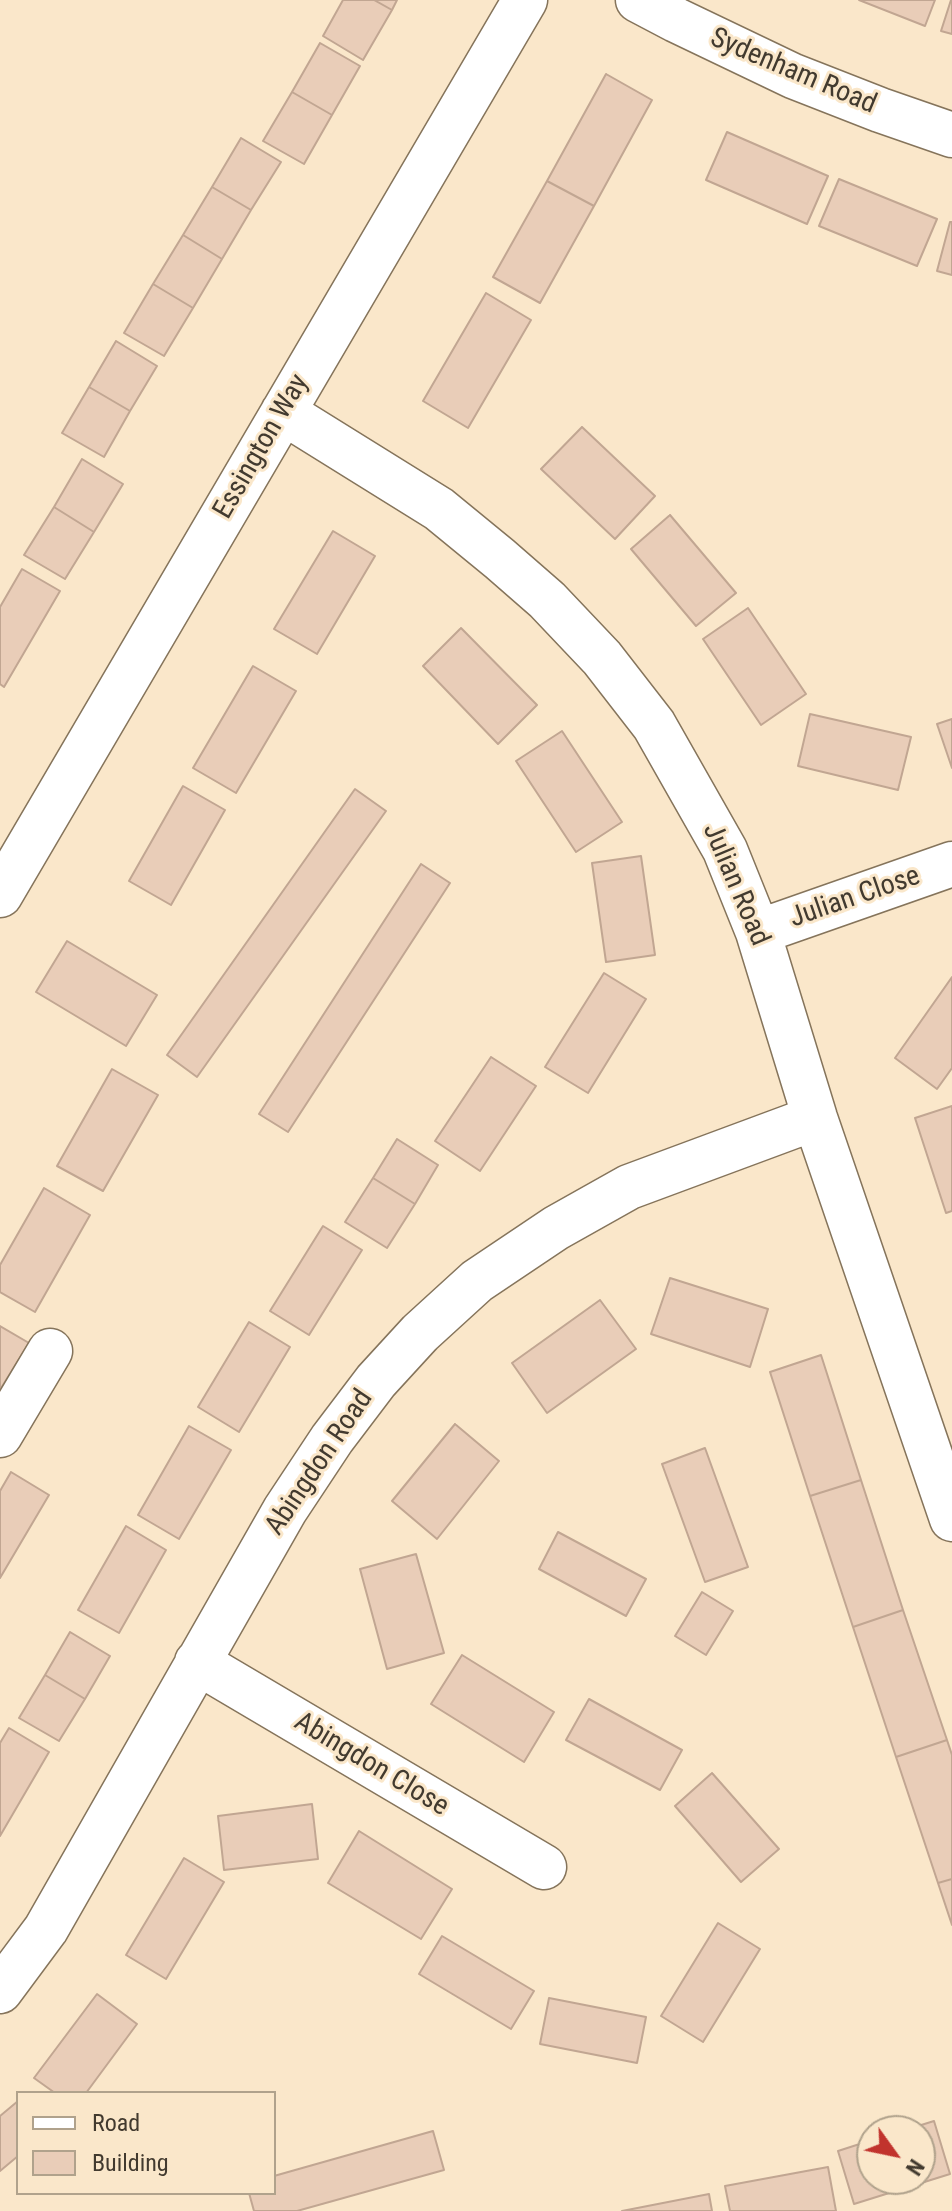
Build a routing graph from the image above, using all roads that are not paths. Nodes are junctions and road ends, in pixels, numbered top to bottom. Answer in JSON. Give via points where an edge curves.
{"nodes":[{"id":1,"x":525,"y":0,"type":"edge"},
{"id":2,"x":638,"y":0,"type":"edge"},
{"id":3,"x":952,"y":135,"type":"edge"},
{"id":4,"x":283,"y":412,"type":"junction"},
{"id":5,"x":952,"y":864,"type":"edge"},
{"id":6,"x":0,"y":895,"type":"edge"},
{"id":7,"x":758,"y":932,"type":"junction"},
{"id":8,"x":815,"y":1118,"type":"junction"},
{"id":9,"x":50,"y":1351,"type":"dead end"},
{"id":10,"x":0,"y":1435,"type":"edge"},
{"id":11,"x":952,"y":1519,"type":"edge"},
{"id":12,"x":197,"y":1662,"type":"junction"},
{"id":13,"x":544,"y":1867,"type":"dead end"},
{"id":14,"x":0,"y":1991,"type":"edge"}],
"edges":[{"from":1,"to":4,"type":"street","name":"Essington Way"},
{"from":2,"to":3,"type":"street","name":"Sydenham Road","via":[[793,76]]},
{"from":4,"to":6,"type":"street","name":"Essington Way"},
{"from":4,"to":7,"type":"street","name":"Julian Road","via":[[439,509],[547,600],[602,658],[654,725],[691,787],[725,850]]},
{"from":5,"to":7,"type":"street","name":"Julian Close"},
{"from":7,"to":8,"type":"street","name":"Julian Road"},
{"from":8,"to":11,"type":"street","name":"Julian Road"},
{"from":8,"to":12,"type":"street","name":"Abingdon Road","via":[[629,1187],[477,1281],[420,1333],[332,1439]]},
{"from":9,"to":10,"type":"street"},
{"from":12,"to":13,"type":"street","name":"Abingdon Close"},
{"from":12,"to":14,"type":"street","name":"Abingdon Road","via":[[46,1929]]}]}
